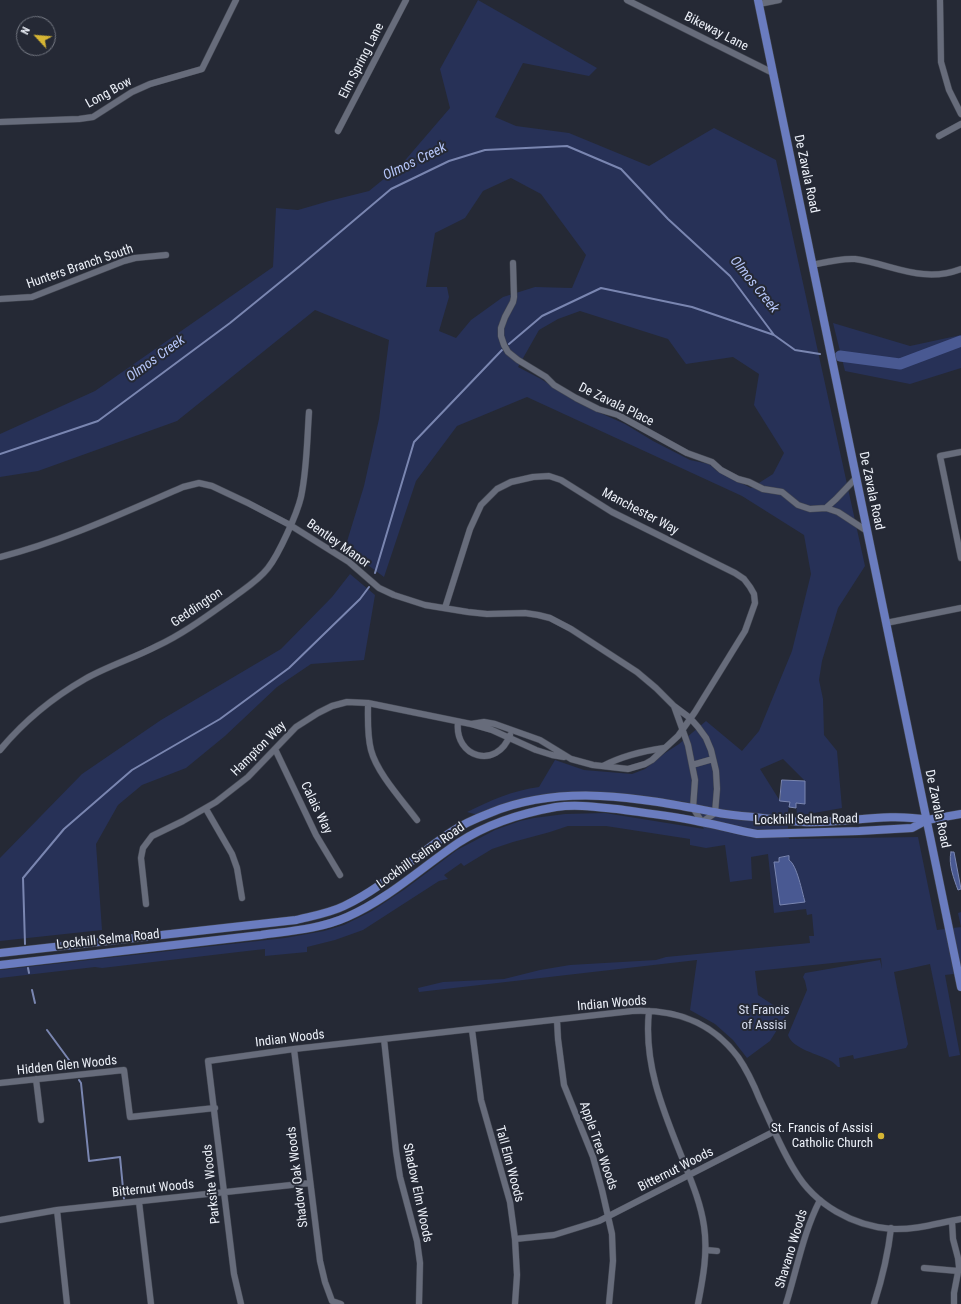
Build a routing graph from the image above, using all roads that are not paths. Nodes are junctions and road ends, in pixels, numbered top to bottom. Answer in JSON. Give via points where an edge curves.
{"nodes":[{"id":1,"x":236,"y":0,"type":"edge"},
{"id":2,"x":406,"y":0,"type":"edge"},
{"id":3,"x":627,"y":0,"type":"edge"},
{"id":4,"x":779,"y":0,"type":"edge"},
{"id":5,"x":940,"y":0,"type":"edge"},
{"id":6,"x":758,"y":2,"type":"edge"},
{"id":7,"x":773,"y":73,"type":"junction"},
{"id":8,"x":961,"y":114,"type":"edge"},
{"id":9,"x":0,"y":122,"type":"edge"},
{"id":10,"x":961,"y":124,"type":"edge"},
{"id":11,"x":338,"y":131,"type":"dead end"},
{"id":12,"x":939,"y":136,"type":"dead end"},
{"id":13,"x":166,"y":255,"type":"dead end"},
{"id":14,"x":513,"y":263,"type":"dead end"},
{"id":15,"x":812,"y":265,"type":"junction"},
{"id":16,"x":961,"y":269,"type":"edge"},
{"id":17,"x":0,"y":299,"type":"edge"},
{"id":18,"x":309,"y":412,"type":"dead end"},
{"id":19,"x":961,"y":452,"type":"edge"},
{"id":20,"x":856,"y":478,"type":"junction"},
{"id":21,"x":826,"y":508,"type":"junction"},
{"id":22,"x":290,"y":525,"type":"junction"},
{"id":23,"x":867,"y":531,"type":"junction"},
{"id":24,"x":0,"y":557,"type":"edge"},
{"id":25,"x":961,"y":558,"type":"edge"},
{"id":26,"x":445,"y":608,"type":"junction"},
{"id":27,"x":961,"y":608,"type":"edge"},
{"id":28,"x":886,"y":623,"type":"junction"},
{"id":29,"x":368,"y":703,"type":"junction"},
{"id":30,"x":674,"y":706,"type":"junction"},
{"id":31,"x":690,"y":718,"type":"junction"},
{"id":32,"x":458,"y":722,"type":"junction"},
{"id":33,"x":471,"y":724,"type":"junction"},
{"id":34,"x":512,"y":730,"type":"junction"},
{"id":35,"x":682,"y":730,"type":"junction"},
{"id":36,"x":509,"y":738,"type":"junction"},
{"id":37,"x":664,"y":748,"type":"junction"},
{"id":38,"x":275,"y":749,"type":"junction"},
{"id":39,"x":0,"y":750,"type":"edge"},
{"id":40,"x":565,"y":757,"type":"junction"},
{"id":41,"x":713,"y":759,"type":"junction"},
{"id":42,"x":692,"y":765,"type":"junction"},
{"id":43,"x":603,"y":766,"type":"junction"},
{"id":44,"x":693,"y":808,"type":"junction"},
{"id":45,"x":206,"y":809,"type":"junction"},
{"id":46,"x":715,"y":813,"type":"junction"},
{"id":47,"x":961,"y":814,"type":"edge"},
{"id":48,"x":417,"y":820,"type":"dead end"},
{"id":49,"x":927,"y":820,"type":"junction"},
{"id":50,"x":702,"y":822,"type":"junction"},
{"id":51,"x":340,"y":875,"type":"dead end"},
{"id":52,"x":388,"y":880,"type":"junction"},
{"id":53,"x":394,"y":890,"type":"junction"},
{"id":54,"x":242,"y":898,"type":"dead end"},
{"id":55,"x":146,"y":904,"type":"dead end"},
{"id":56,"x":151,"y":936,"type":"junction"},
{"id":57,"x":152,"y":947,"type":"junction"},
{"id":58,"x":0,"y":953,"type":"edge"},
{"id":59,"x":0,"y":965,"type":"edge"},
{"id":60,"x":961,"y":987,"type":"edge"},
{"id":61,"x":649,"y":1011,"type":"junction"},
{"id":62,"x":557,"y":1020,"type":"junction"},
{"id":63,"x":472,"y":1030,"type":"junction"},
{"id":64,"x":384,"y":1039,"type":"junction"},
{"id":65,"x":294,"y":1049,"type":"junction"},
{"id":66,"x":208,"y":1061,"type":"joint"},
{"id":67,"x":36,"y":1079,"type":"junction"},
{"id":68,"x":0,"y":1084,"type":"edge"},
{"id":69,"x":215,"y":1108,"type":"junction"},
{"id":70,"x":41,"y":1120,"type":"dead end"},
{"id":71,"x":775,"y":1131,"type":"junction"},
{"id":72,"x":689,"y":1176,"type":"junction"},
{"id":73,"x":310,"y":1182,"type":"junction"},
{"id":74,"x":223,"y":1192,"type":"junction"},
{"id":75,"x":820,"y":1200,"type":"junction"},
{"id":76,"x":139,"y":1202,"type":"junction"},
{"id":77,"x":57,"y":1210,"type":"junction"},
{"id":78,"x":608,"y":1217,"type":"junction"},
{"id":79,"x":961,"y":1219,"type":"edge"},
{"id":80,"x":0,"y":1220,"type":"edge"},
{"id":81,"x":952,"y":1221,"type":"junction"},
{"id":82,"x":891,"y":1228,"type":"junction"},
{"id":83,"x":515,"y":1239,"type":"junction"},
{"id":84,"x":706,"y":1250,"type":"junction"},
{"id":85,"x":717,"y":1251,"type":"dead end"},
{"id":86,"x":960,"y":1258,"type":"edge"},
{"id":87,"x":924,"y":1268,"type":"dead end"},
{"id":88,"x":958,"y":1271,"type":"junction"},
{"id":89,"x":67,"y":1304,"type":"edge"},
{"id":90,"x":151,"y":1304,"type":"edge"},
{"id":91,"x":240,"y":1304,"type":"edge"},
{"id":92,"x":341,"y":1304,"type":"edge"},
{"id":93,"x":419,"y":1304,"type":"edge"},
{"id":94,"x":515,"y":1304,"type":"edge"},
{"id":95,"x":610,"y":1304,"type":"edge"},
{"id":96,"x":698,"y":1304,"type":"edge"},
{"id":97,"x":786,"y":1304,"type":"edge"},
{"id":98,"x":874,"y":1304,"type":"edge"},
{"id":99,"x":954,"y":1304,"type":"edge"}],
"edges":[{"from":1,"to":9,"type":"street","name":"Long Bow","via":[[202,69],[150,84],[132,92],[93,117]]},
{"from":2,"to":11,"type":"street","name":"Elm Spring Lane"},
{"from":3,"to":7,"type":"street","name":"Bikeway Lane"},
{"from":4,"to":6,"type":"street"},
{"from":5,"to":8,"type":"street","via":[[940,62],[949,90]]},
{"from":6,"to":7,"type":"main road","name":"De Zavala Road"},
{"from":7,"to":15,"type":"main road","name":"De Zavala Road"},
{"from":10,"to":12,"type":"street"},
{"from":13,"to":17,"type":"street","name":"Hunters Branch South","via":[[124,261],[32,297]]},
{"from":14,"to":21,"type":"street","name":"De Zavala Place","via":[[514,297],[501,328],[501,336],[508,352],[518,360],[576,398],[618,415],[687,453],[712,462],[720,470],[738,479],[763,490],[782,492],[798,506],[810,509]]},
{"from":15,"to":16,"type":"street","via":[[849,259],[919,274],[939,275]]},
{"from":15,"to":20,"type":"main road","name":"De Zavala Road"},
{"from":18,"to":22,"type":"street","name":"Geddington","via":[[302,491]]},
{"from":19,"to":25,"type":"street","via":[[940,456]]},
{"from":20,"to":21,"type":"street"},
{"from":20,"to":23,"type":"main road","name":"De Zavala Road"},
{"from":21,"to":23,"type":"street","name":"De Zavala Place","via":[[838,512]]},
{"from":22,"to":24,"type":"street","name":"Bentley Manor","via":[[212,486],[199,483],[183,487],[61,539]]},
{"from":22,"to":26,"type":"street","name":"Bentley Manor","via":[[349,562],[386,592],[425,605]]},
{"from":22,"to":39,"type":"street","name":"Geddington","via":[[269,567],[255,581],[201,620],[159,646],[87,678],[65,691],[21,726]]},
{"from":23,"to":28,"type":"main road","name":"De Zavala Road"},
{"from":26,"to":30,"type":"street","name":"Bentley Manor","via":[[487,614],[525,613],[550,618],[637,672]]},
{"from":26,"to":31,"type":"street","name":"Manchester Way","via":[[470,528],[481,505],[490,494],[522,478],[549,476],[561,480],[612,512],[735,573],[744,579],[754,594],[755,603],[745,631]]},
{"from":27,"to":28,"type":"street"},
{"from":28,"to":49,"type":"main road","name":"De Zavala Road"},
{"from":29,"to":32,"type":"street","name":"Hampton Way"},
{"from":29,"to":38,"type":"street","name":"Hampton Way","via":[[347,702],[332,706],[296,728]]},
{"from":29,"to":48,"type":"street","via":[[368,730],[373,757]]},
{"from":30,"to":31,"type":"street","name":"Bentley Manor"},
{"from":30,"to":35,"type":"street","name":"Bentley Manor"},
{"from":31,"to":35,"type":"street","name":"Hampton Way"},
{"from":31,"to":41,"type":"street","name":"Bentley Manor","via":[[706,738]]},
{"from":32,"to":33,"type":"street","name":"Hampton Way"},
{"from":32,"to":36,"type":"street","via":[[457,730],[462,745],[476,755],[487,756],[499,752]]},
{"from":33,"to":34,"type":"street","name":"Hampton Way","via":[[484,722]]},
{"from":33,"to":36,"type":"street","name":"Hampton Way"},
{"from":34,"to":36,"type":"street"},
{"from":34,"to":40,"type":"street","name":"Hampton Way","via":[[540,740]]},
{"from":35,"to":37,"type":"street","name":"Hampton Way"},
{"from":35,"to":42,"type":"street","name":"Bentley Manor"},
{"from":36,"to":40,"type":"street","name":"Hampton Way","via":[[552,755]]},
{"from":37,"to":43,"type":"street","via":[[638,753]]},
{"from":37,"to":43,"type":"street","name":"Hampton Way","via":[[652,760],[637,768],[617,769]]},
{"from":38,"to":45,"type":"street","name":"Hampton Way","via":[[248,777]]},
{"from":38,"to":51,"type":"street","name":"Calais Way","via":[[316,835]]},
{"from":40,"to":43,"type":"street","name":"Hampton Way"},
{"from":41,"to":42,"type":"street"},
{"from":41,"to":46,"type":"street","name":"Bentley Manor","via":[[717,789]]},
{"from":42,"to":44,"type":"street","name":"Bentley Manor","via":[[695,780]]},
{"from":44,"to":46,"type":"main road","name":"Lockhill Selma Road"},
{"from":44,"to":50,"type":"street"},
{"from":44,"to":52,"type":"main road","name":"Lockhill Selma Road","via":[[657,801],[599,795],[550,796],[492,812],[452,832]]},
{"from":45,"to":54,"type":"street","via":[[232,854]]},
{"from":45,"to":55,"type":"street","name":"Hampton Way","via":[[152,836],[146,842],[141,858]]},
{"from":46,"to":49,"type":"main road","name":"Lockhill Selma Road","via":[[805,822],[909,816]]},
{"from":46,"to":50,"type":"street"},
{"from":47,"to":49,"type":"main road","name":"Lockhill Selma Road"},
{"from":49,"to":50,"type":"main road","name":"Lockhill Selma Road","via":[[912,828],[776,834],[757,834]]},
{"from":49,"to":60,"type":"main road","name":"De Zavala Road"},
{"from":50,"to":53,"type":"main road","name":"Lockhill Selma Road","via":[[602,807],[558,807],[533,812],[475,833]]},
{"from":52,"to":53,"type":"street"},
{"from":52,"to":56,"type":"main road","name":"Lockhill Selma Road","via":[[343,907],[296,920]]},
{"from":53,"to":57,"type":"main road","name":"Lockhill Selma Road","via":[[346,917],[307,928]]},
{"from":56,"to":57,"type":"street"},
{"from":56,"to":58,"type":"main road","name":"Lockhill Selma Road"},
{"from":57,"to":59,"type":"main road","name":"Lockhill Selma Road"},
{"from":61,"to":62,"type":"street","name":"Indian Woods"},
{"from":61,"to":71,"type":"street","name":"Indian Woods","via":[[668,1012],[691,1019],[722,1039],[745,1067]]},
{"from":61,"to":72,"type":"street","via":[[647,1034],[653,1075]]},
{"from":62,"to":63,"type":"street","name":"Indian Woods"},
{"from":62,"to":78,"type":"street","name":"Apple Tree Woods","via":[[564,1085],[593,1158]]},
{"from":63,"to":64,"type":"street","name":"Indian Woods"},
{"from":63,"to":83,"type":"street","name":"Tall Elm Woods","via":[[481,1100],[510,1202]]},
{"from":64,"to":65,"type":"street","name":"Indian Woods"},
{"from":64,"to":93,"type":"street","name":"Shadow Elm Woods","via":[[400,1177],[412,1216],[418,1248]]},
{"from":65,"to":66,"type":"street","name":"Indian Woods"},
{"from":65,"to":73,"type":"street","name":"Shadow Oak Woods"},
{"from":66,"to":69,"type":"street","name":"Parksite Woods"},
{"from":67,"to":68,"type":"street","name":"Hidden Glen Woods"},
{"from":67,"to":69,"type":"street","name":"Hidden Glen Woods","via":[[124,1070],[130,1117]]},
{"from":67,"to":70,"type":"street"},
{"from":69,"to":74,"type":"street","name":"Parksite Woods"},
{"from":71,"to":72,"type":"street","name":"Bitternut Woods"},
{"from":71,"to":75,"type":"street","name":"Indian Woods","via":[[794,1171]]},
{"from":72,"to":78,"type":"street","name":"Bitternut Woods"},
{"from":72,"to":84,"type":"street","via":[[699,1204]]},
{"from":73,"to":74,"type":"street","name":"Bitternut Woods"},
{"from":73,"to":92,"type":"street","name":"Shadow Oak Woods","via":[[325,1282],[332,1301]]},
{"from":74,"to":76,"type":"street","name":"Bitternut Woods"},
{"from":74,"to":91,"type":"street","name":"Parksite Woods"},
{"from":75,"to":82,"type":"street","name":"Indian Woods","via":[[852,1219],[877,1227]]},
{"from":75,"to":97,"type":"street","name":"Shavano Woods","via":[[805,1236]]},
{"from":76,"to":77,"type":"street","name":"Bitternut Woods"},
{"from":76,"to":90,"type":"street"},
{"from":77,"to":80,"type":"street","name":"Bitternut Woods"},
{"from":77,"to":89,"type":"street"},
{"from":78,"to":83,"type":"street","name":"Bitternut Woods","via":[[554,1235]]},
{"from":78,"to":95,"type":"street","name":"Apple Tree Woods","via":[[612,1234],[613,1261]]},
{"from":79,"to":81,"type":"street","name":"Indian Woods"},
{"from":81,"to":82,"type":"street","name":"Indian Woods","via":[[916,1228]]},
{"from":81,"to":86,"type":"street","via":[[953,1239]]},
{"from":82,"to":98,"type":"street","via":[[882,1280]]},
{"from":83,"to":94,"type":"street","name":"Tall Elm Woods"},
{"from":84,"to":85,"type":"street"},
{"from":84,"to":96,"type":"street"},
{"from":86,"to":88,"type":"street"},
{"from":87,"to":88,"type":"street"},
{"from":88,"to":99,"type":"street"}]}
